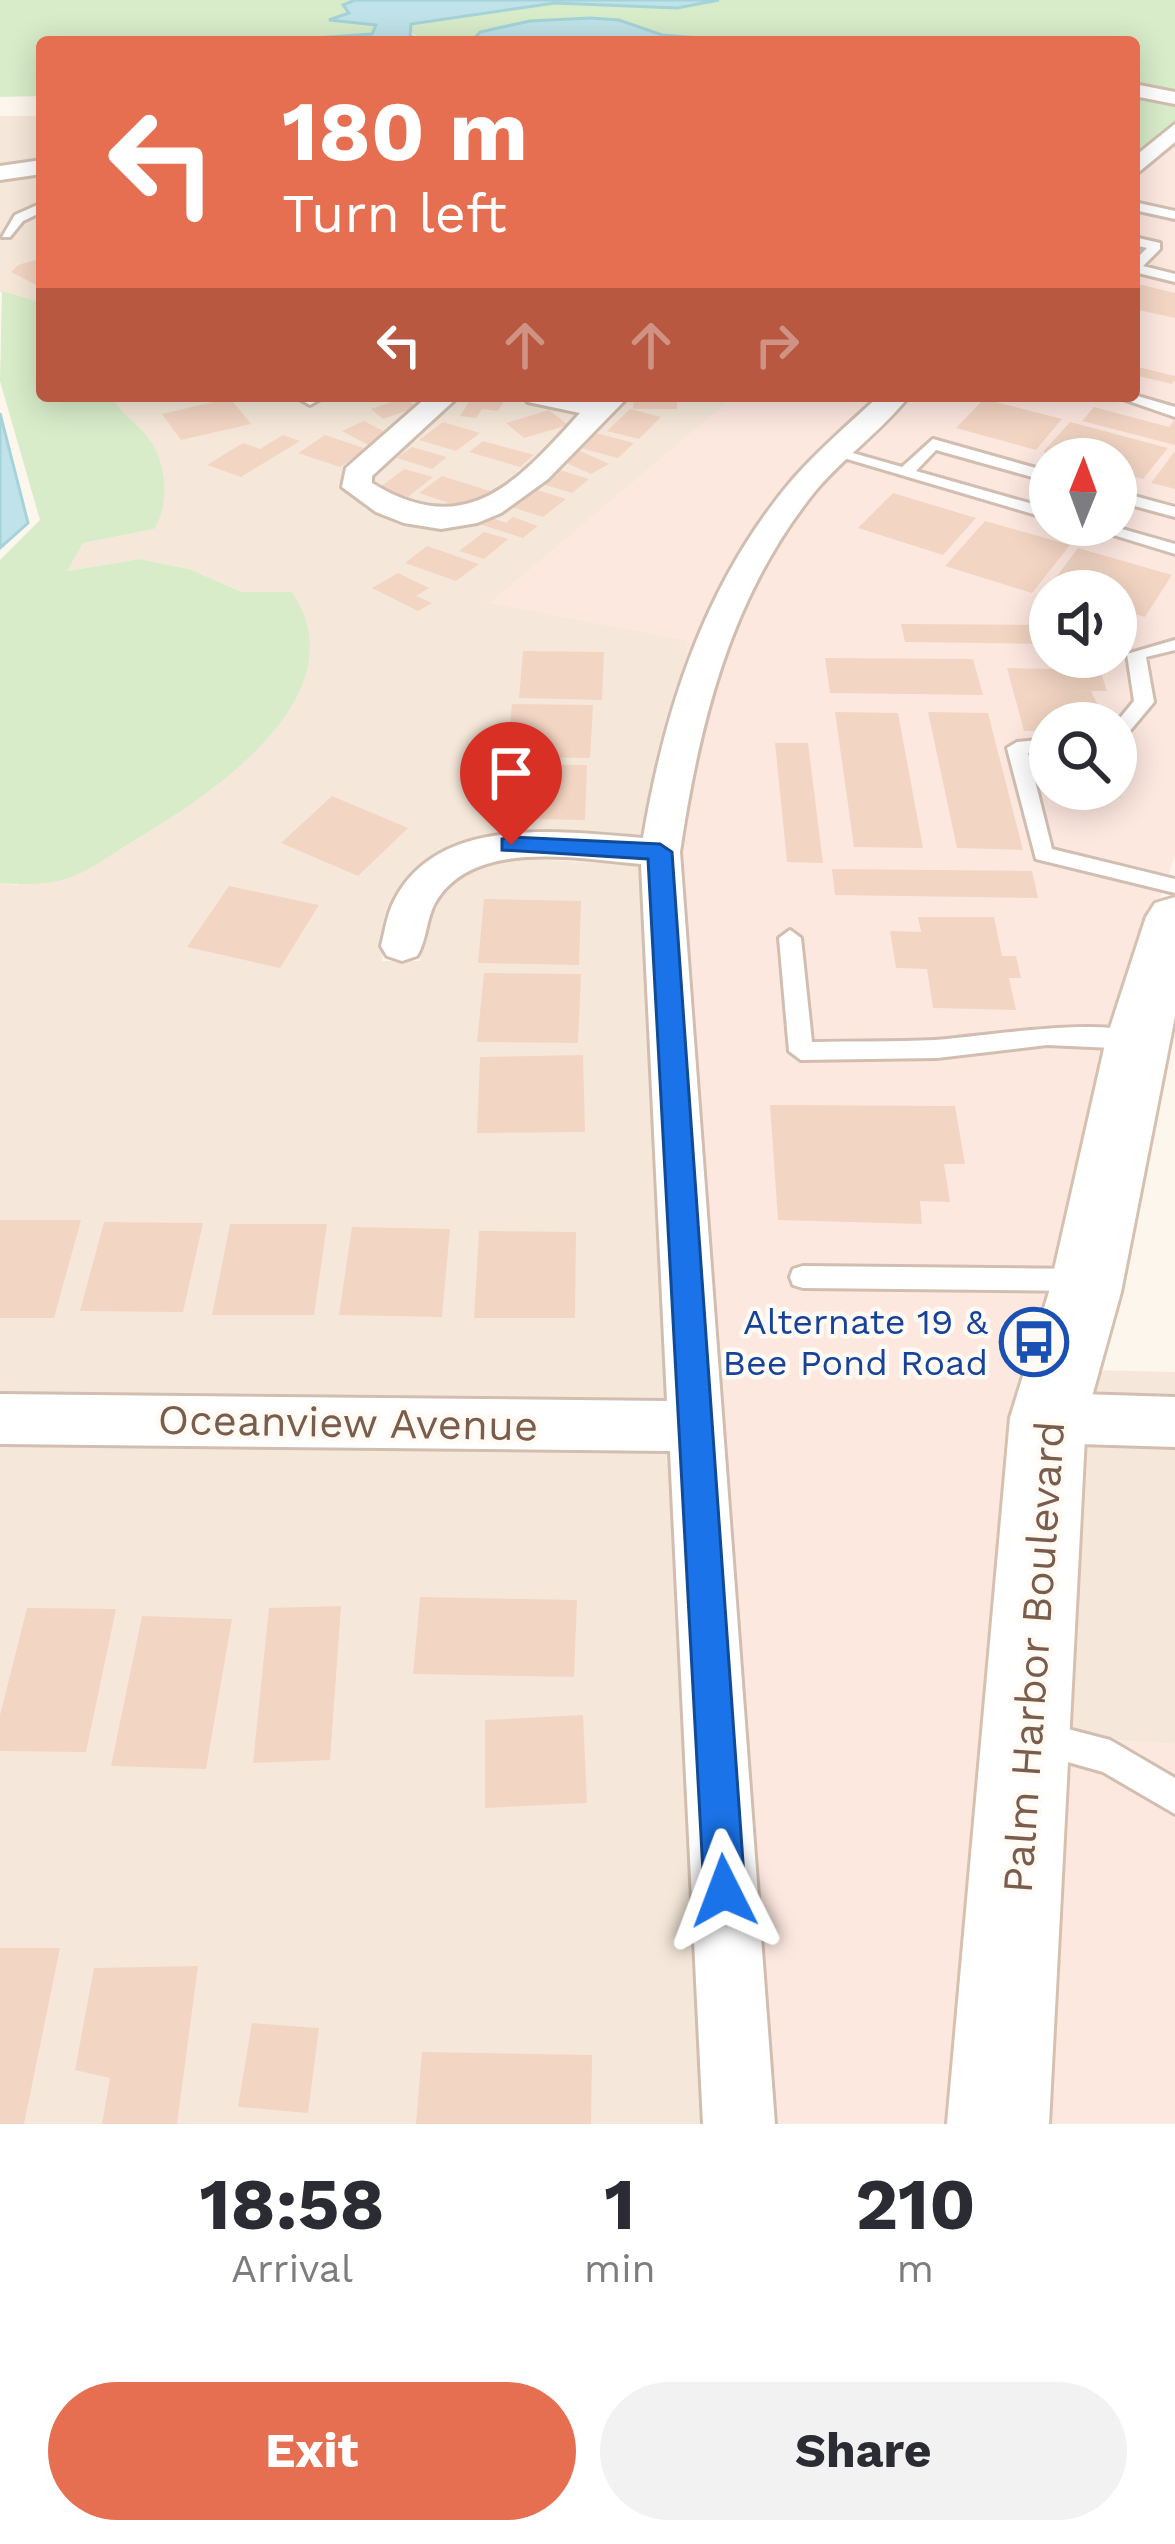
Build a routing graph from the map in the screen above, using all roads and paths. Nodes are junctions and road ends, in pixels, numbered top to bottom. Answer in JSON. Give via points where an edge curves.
{"nodes":[{"id":1,"x":1140,"y":91,"type":"edge"},
{"id":2,"x":1175,"y":98,"type":"edge"},
{"id":3,"x":1175,"y":130,"type":"edge"},
{"id":4,"x":1140,"y":163,"type":"edge"},
{"id":5,"x":36,"y":167,"type":"edge"},
{"id":6,"x":0,"y":173,"type":"edge"},
{"id":7,"x":1140,"y":207,"type":"edge"},
{"id":8,"x":36,"y":210,"type":"edge"},
{"id":9,"x":1175,"y":215,"type":"edge"},
{"id":10,"x":6,"y":234,"type":"dead end"},
{"id":11,"x":1140,"y":242,"type":"edge"},
{"id":12,"x":1140,"y":262,"type":"edge"},
{"id":13,"x":1140,"y":269,"type":"edge"},
{"id":14,"x":1175,"y":278,"type":"edge"},
{"id":15,"x":439,"y":402,"type":"edge"},
{"id":16,"x":606,"y":402,"type":"edge"},
{"id":17,"x":889,"y":402,"type":"edge"},
{"id":18,"x":1140,"y":402,"type":"edge"},
{"id":19,"x":1175,"y":412,"type":"edge"},
{"id":20,"x":835,"y":453,"type":"junction"},
{"id":21,"x":1029,"y":471,"type":"edge"},
{"id":22,"x":905,"y":473,"type":"junction"},
{"id":23,"x":1137,"y":502,"type":"edge"},
{"id":24,"x":1029,"y":508,"type":"edge"},
{"id":25,"x":1175,"y":512,"type":"edge"},
{"id":26,"x":1137,"y":538,"type":"edge"},
{"id":27,"x":1175,"y":549,"type":"edge"},
{"id":28,"x":1175,"y":645,"type":"edge"},
{"id":29,"x":1137,"y":710,"type":"edge"},
{"id":30,"x":1029,"y":747,"type":"edge"},
{"id":31,"x":1029,"y":797,"type":"edge"},
{"id":32,"x":1032,"y":810,"type":"edge"},
{"id":33,"x":660,"y":852,"type":"junction"},
{"id":34,"x":1175,"y":886,"type":"edge"},
{"id":35,"x":1175,"y":917,"type":"edge"},
{"id":36,"x":790,"y":938,"type":"dead end"},
{"id":37,"x":402,"y":946,"type":"dead end"},
{"id":38,"x":1137,"y":1040,"type":"junction"},
{"id":39,"x":802,"y":1277,"type":"dead end"},
{"id":40,"x":1088,"y":1280,"type":"junction"},
{"id":41,"x":1048,"y":1418,"type":"junction"},
{"id":42,"x":0,"y":1419,"type":"edge"},
{"id":43,"x":1175,"y":1422,"type":"edge"},
{"id":44,"x":696,"y":1426,"type":"junction"},
{"id":45,"x":1025,"y":1735,"type":"junction"},
{"id":46,"x":1175,"y":1797,"type":"edge"},
{"id":47,"x":739,"y":2124,"type":"edge"},
{"id":48,"x":998,"y":2124,"type":"edge"}],
"edges":[{"from":1,"to":2,"type":"street"},
{"from":3,"to":4,"type":"street"},
{"from":5,"to":6,"type":"street"},
{"from":7,"to":9,"type":"lane"},
{"from":8,"to":10,"type":"lane"},
{"from":11,"to":12,"type":"lane","via":[[1156,246]]},
{"from":13,"to":14,"type":"lane"},
{"from":15,"to":16,"type":"street","via":[[357,474],[357,487],[413,514],[454,521],[474,518],[561,451]]},
{"from":17,"to":20,"type":"street"},
{"from":18,"to":19,"type":"lane"},
{"from":20,"to":22,"type":"lane"},
{"from":20,"to":33,"type":"street","via":[[769,530],[709,640],[672,768]]},
{"from":21,"to":22,"type":"lane","via":[[933,444]]},
{"from":22,"to":24,"type":"lane"},
{"from":23,"to":25,"type":"lane"},
{"from":26,"to":27,"type":"lane"},
{"from":28,"to":29,"type":"lane","via":[[1136,654],[1144,702]]},
{"from":30,"to":31,"type":"lane","via":[[1017,748]]},
{"from":32,"to":34,"type":"lane","via":[[1043,854]]},
{"from":33,"to":37,"type":"street","via":[[480,849],[433,877],[410,907]]},
{"from":33,"to":44,"type":"street"},
{"from":35,"to":38,"type":"main road","name":"Palm Harbor Boulevard"},
{"from":36,"to":38,"type":"lane","via":[[801,1051],[937,1049],[1047,1036]]},
{"from":38,"to":40,"type":"main road","name":"Palm Harbor Boulevard"},
{"from":39,"to":40,"type":"lane"},
{"from":40,"to":41,"type":"main road","name":"Palm Harbor Boulevard"},
{"from":41,"to":43,"type":"street"},
{"from":41,"to":45,"type":"main road","name":"Palm Harbor Boulevard"},
{"from":42,"to":44,"type":"street","name":"Oceanview Avenue"},
{"from":44,"to":47,"type":"street"},
{"from":45,"to":46,"type":"lane","via":[[1110,1757]]},
{"from":45,"to":48,"type":"main road","name":"Palm Harbor Boulevard"}]}
